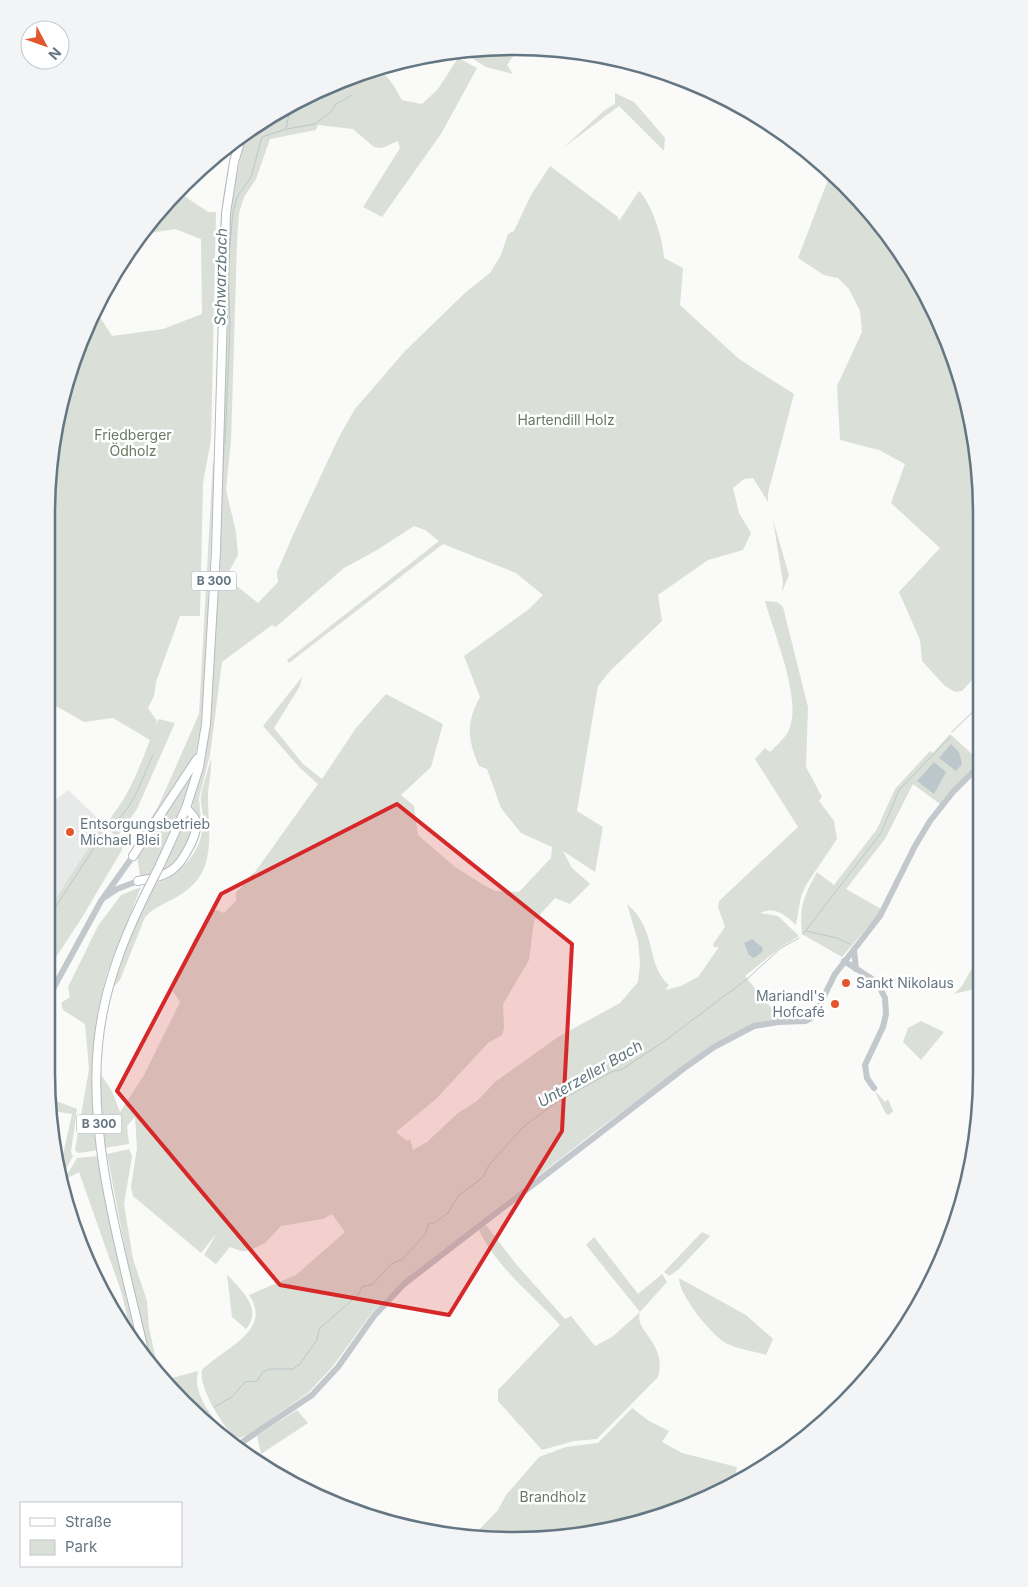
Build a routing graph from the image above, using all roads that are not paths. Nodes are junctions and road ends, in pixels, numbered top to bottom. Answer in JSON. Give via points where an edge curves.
{"nodes":[{"id":1,"x":238,"y":148,"type":"edge"},
{"id":2,"x":202,"y":748,"type":"junction"},
{"id":3,"x":973,"y":773,"type":"edge"},
{"id":4,"x":186,"y":808,"type":"junction"},
{"id":5,"x":133,"y":856,"type":"joint"},
{"id":6,"x":138,"y":881,"type":"joint"},
{"id":7,"x":101,"y":901,"type":"junction"},
{"id":8,"x":854,"y":950,"type":"junction"},
{"id":9,"x":844,"y":961,"type":"junction"},
{"id":10,"x":856,"y":969,"type":"junction"},
{"id":11,"x":55,"y":985,"type":"edge"},
{"id":12,"x":874,"y":1088,"type":"dead end"},
{"id":13,"x":142,"y":1341,"type":"edge"},
{"id":14,"x":242,"y":1442,"type":"edge"}],
"edges":[{"from":1,"to":2,"type":"main road","number":"B 300","via":[[226,213],[216,551]]},
{"from":2,"to":4,"type":"main road","number":"B 300"},
{"from":2,"to":5,"type":"main road","via":[[191,770]]},
{"from":3,"to":8,"type":"street","via":[[927,826],[880,916]]},
{"from":4,"to":6,"type":"main road","via":[[196,822],[196,828],[184,856],[170,871]]},
{"from":4,"to":13,"type":"main road","number":"B 300","bridge":true,"via":[[119,952],[104,1006],[98,1044],[97,1101],[105,1169]]},
{"from":5,"to":7,"type":"street"},
{"from":6,"to":7,"type":"street","via":[[117,889]]},
{"from":7,"to":11,"type":"street"},
{"from":8,"to":9,"type":"street"},
{"from":8,"to":10,"type":"street"},
{"from":9,"to":10,"type":"street"},
{"from":9,"to":14,"type":"street","via":[[814,1016],[806,1021],[754,1026],[683,1068],[404,1284],[374,1316],[338,1366],[312,1395]]},
{"from":10,"to":12,"type":"street","via":[[877,982],[885,998],[886,1014],[865,1065]]}]}
